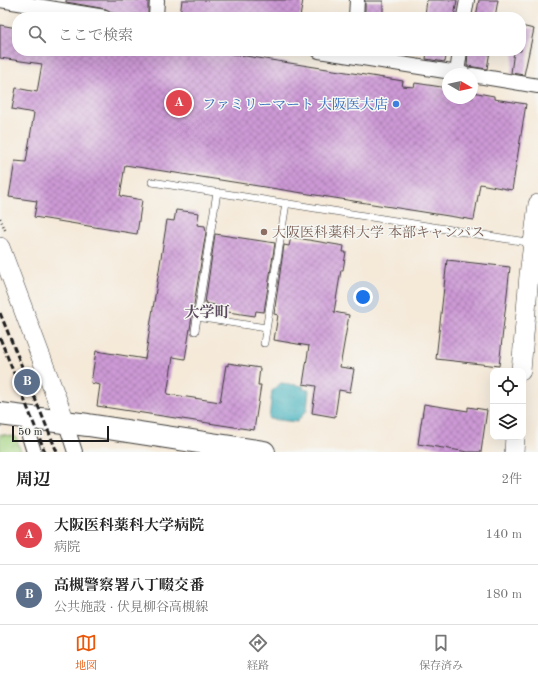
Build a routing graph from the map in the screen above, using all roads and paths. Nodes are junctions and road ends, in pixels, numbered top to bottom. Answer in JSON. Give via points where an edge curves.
{"nodes":[{"id":1,"x":0,"y":0,"type":"edge"},
{"id":2,"x":157,"y":0,"type":"edge"},
{"id":3,"x":357,"y":0,"type":"edge"},
{"id":4,"x":467,"y":0,"type":"edge"},
{"id":5,"x":62,"y":5,"type":"edge"},
{"id":6,"x":87,"y":12,"type":"edge"},
{"id":7,"x":156,"y":12,"type":"edge"},
{"id":8,"x":356,"y":12,"type":"edge"},
{"id":9,"x":465,"y":12,"type":"edge"},
{"id":10,"x":364,"y":56,"type":"edge"},
{"id":11,"x":460,"y":56,"type":"edge"},
{"id":12,"x":461,"y":68,"type":"edge"},
{"id":13,"x":442,"y":70,"type":"edge"},
{"id":14,"x":478,"y":76,"type":"edge"},
{"id":15,"x":538,"y":86,"type":"edge"},
{"id":16,"x":152,"y":182,"type":"dead end"},
{"id":17,"x":217,"y":192,"type":"junction"},
{"id":18,"x":286,"y":203,"type":"junction"},
{"id":19,"x":538,"y":204,"type":"edge"},
{"id":20,"x":533,"y":243,"type":"junction"},
{"id":21,"x":0,"y":247,"type":"edge"},
{"id":22,"x":197,"y":317,"type":"junction"},
{"id":23,"x":266,"y":328,"type":"junction"},
{"id":24,"x":195,"y":331,"type":"dead end"},
{"id":25,"x":264,"y":342,"type":"dead end"},
{"id":26,"x":521,"y":368,"type":"edge"},
{"id":27,"x":0,"y":414,"type":"edge"},
{"id":28,"x":30,"y":419,"type":"junction"},
{"id":29,"x":66,"y":424,"type":"junction"},
{"id":30,"x":515,"y":440,"type":"edge"},
{"id":31,"x":34,"y":452,"type":"edge"},
{"id":32,"x":75,"y":452,"type":"edge"},
{"id":33,"x":264,"y":452,"type":"edge"},
{"id":34,"x":514,"y":452,"type":"edge"}],
"edges":[{"from":1,"to":5,"type":"street"},
{"from":2,"to":7,"type":"street"},
{"from":3,"to":8,"type":"street"},
{"from":4,"to":9,"type":"street"},
{"from":5,"to":6,"type":"street"},
{"from":10,"to":13,"type":"street"},
{"from":11,"to":12,"type":"street"},
{"from":14,"to":15,"type":"street"},
{"from":16,"to":17,"type":"lane"},
{"from":17,"to":18,"type":"lane"},
{"from":17,"to":22,"type":"lane"},
{"from":18,"to":20,"type":"lane"},
{"from":18,"to":23,"type":"lane"},
{"from":19,"to":20,"type":"street"},
{"from":20,"to":26,"type":"street"},
{"from":21,"to":29,"type":"street"},
{"from":22,"to":23,"type":"lane"},
{"from":22,"to":24,"type":"lane"},
{"from":23,"to":25,"type":"lane"},
{"from":27,"to":28,"type":"main road"},
{"from":28,"to":29,"type":"main road"},
{"from":28,"to":31,"type":"street","via":[[29,436]]},
{"from":29,"to":32,"type":"street"},
{"from":29,"to":33,"type":"main road","via":[[88,425]]},
{"from":30,"to":34,"type":"street"}]}
